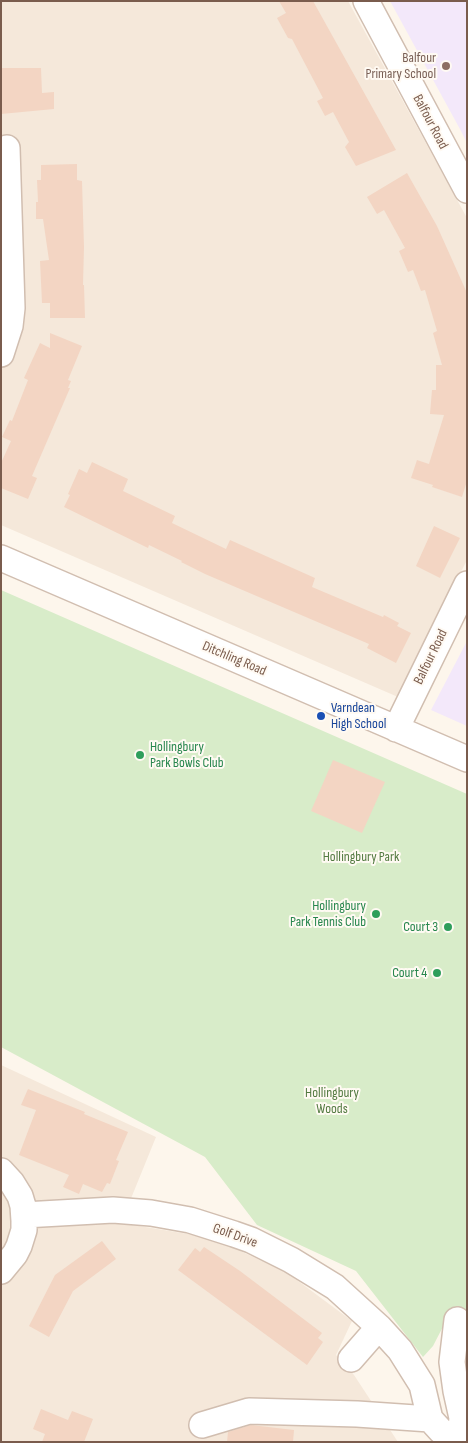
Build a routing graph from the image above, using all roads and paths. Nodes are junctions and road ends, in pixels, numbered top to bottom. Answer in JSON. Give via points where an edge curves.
{"nodes":[{"id":1,"x":366,"y":1,"type":"edge"},
{"id":2,"x":11,"y":145,"type":"edge"},
{"id":3,"x":467,"y":190,"type":"edge"},
{"id":4,"x":1,"y":354,"type":"edge"},
{"id":5,"x":1,"y":558,"type":"edge"},
{"id":6,"x":467,"y":584,"type":"edge"},
{"id":7,"x":396,"y":729,"type":"junction"},
{"id":8,"x":467,"y":759,"type":"edge"},
{"id":9,"x":1,"y":1171,"type":"edge"},
{"id":10,"x":24,"y":1215,"type":"junction"},
{"id":11,"x":1,"y":1271,"type":"edge"},
{"id":12,"x":457,"y":1320,"type":"dead end"},
{"id":13,"x":379,"y":1327,"type":"junction"},
{"id":14,"x":351,"y":1359,"type":"dead end"},
{"id":15,"x":430,"y":1420,"type":"junction"},
{"id":16,"x":202,"y":1425,"type":"dead end"},
{"id":17,"x":461,"y":1440,"type":"edge"}],
"edges":[{"from":1,"to":3,"type":"street","name":"Balfour Road"},
{"from":2,"to":4,"type":"street","via":[[12,308]]},
{"from":5,"to":7,"type":"street","name":"Ditchling Road"},
{"from":6,"to":7,"type":"street","name":"Balfour Road"},
{"from":7,"to":8,"type":"street","name":"Ditchling Road"},
{"from":9,"to":10,"type":"street","via":[[20,1196]]},
{"from":10,"to":11,"type":"street","via":[[19,1246]]},
{"from":10,"to":13,"type":"street","name":"Golf Drive","via":[[114,1210],[190,1220],[271,1250],[314,1274],[335,1287]]},
{"from":12,"to":17,"type":"street","via":[[452,1362],[462,1418]]},
{"from":13,"to":14,"type":"street"},
{"from":13,"to":15,"type":"street","name":"Golf Drive","via":[[417,1375]]},
{"from":15,"to":16,"type":"street","via":[[249,1411]]},
{"from":15,"to":17,"type":"street","via":[[441,1431]]}]}
